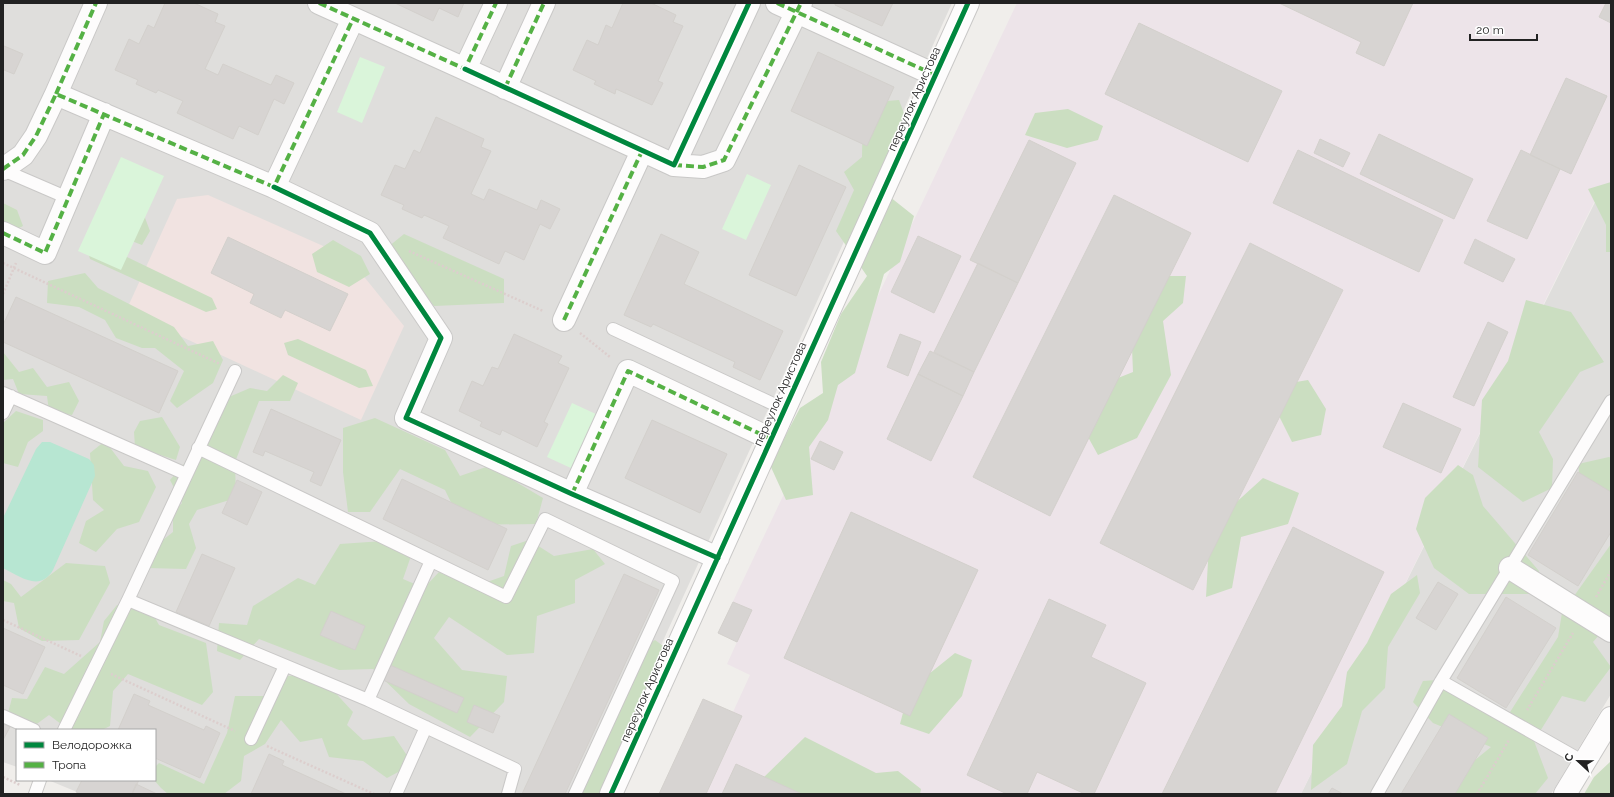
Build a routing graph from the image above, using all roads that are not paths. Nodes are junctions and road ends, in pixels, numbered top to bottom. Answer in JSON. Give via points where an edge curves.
{"nodes":[{"id":1,"x":96,"y":3,"type":"edge"},
{"id":2,"x":319,"y":3,"type":"edge"},
{"id":3,"x":496,"y":3,"type":"edge"},
{"id":4,"x":544,"y":3,"type":"edge"},
{"id":5,"x":749,"y":3,"type":"edge"},
{"id":6,"x":777,"y":3,"type":"edge"},
{"id":7,"x":968,"y":3,"type":"edge"},
{"id":8,"x":799,"y":8,"type":"edge"},
{"id":9,"x":353,"y":19,"type":"junction"},
{"id":10,"x":465,"y":69,"type":"junction"},
{"id":11,"x":935,"y":75,"type":"junction"},
{"id":12,"x":505,"y":88,"type":"junction"},
{"id":13,"x":56,"y":94,"type":"junction"},
{"id":14,"x":104,"y":114,"type":"junction"},
{"id":15,"x":642,"y":151,"type":"junction"},
{"id":16,"x":674,"y":165,"type":"junction"},
{"id":17,"x":3,"y":170,"type":"edge"},
{"id":18,"x":274,"y":187,"type":"junction"},
{"id":19,"x":68,"y":198,"type":"junction"},
{"id":20,"x":3,"y":233,"type":"edge"},
{"id":21,"x":564,"y":320,"type":"road end"},
{"id":22,"x":613,"y":329,"type":"dead end"},
{"id":23,"x":235,"y":371,"type":"road end"},
{"id":24,"x":7,"y":395,"type":"edge"},
{"id":25,"x":1611,"y":401,"type":"edge"},
{"id":26,"x":784,"y":409,"type":"junction"},
{"id":27,"x":3,"y":412,"type":"edge"},
{"id":28,"x":771,"y":439,"type":"junction"},
{"id":29,"x":198,"y":448,"type":"junction"},
{"id":30,"x":186,"y":474,"type":"junction"},
{"id":31,"x":572,"y":494,"type":"junction"},
{"id":32,"x":718,"y":558,"type":"junction"},
{"id":33,"x":431,"y":561,"type":"junction"},
{"id":34,"x":1510,"y":568,"type":"junction"},
{"id":35,"x":128,"y":600,"type":"junction"},
{"id":36,"x":1611,"y":631,"type":"edge"},
{"id":37,"x":285,"y":666,"type":"junction"},
{"id":38,"x":1441,"y":681,"type":"junction"},
{"id":39,"x":368,"y":700,"type":"junction"},
{"id":40,"x":3,"y":716,"type":"edge"},
{"id":41,"x":1611,"y":718,"type":"edge"},
{"id":42,"x":426,"y":727,"type":"junction"},
{"id":43,"x":32,"y":729,"type":"edge"},
{"id":44,"x":64,"y":729,"type":"edge"},
{"id":45,"x":251,"y":739,"type":"road end"},
{"id":46,"x":1584,"y":762,"type":"junction"},
{"id":47,"x":40,"y":781,"type":"edge"},
{"id":48,"x":35,"y":794,"type":"edge"},
{"id":49,"x":396,"y":794,"type":"edge"},
{"id":50,"x":508,"y":794,"type":"edge"},
{"id":51,"x":575,"y":794,"type":"edge"},
{"id":52,"x":611,"y":794,"type":"edge"},
{"id":53,"x":1377,"y":794,"type":"edge"},
{"id":54,"x":1565,"y":794,"type":"edge"}],
"edges":[{"from":1,"to":13,"type":"street"},
{"from":2,"to":9,"type":"street"},
{"from":3,"to":10,"type":"street"},
{"from":4,"to":12,"type":"street"},
{"from":5,"to":16,"type":"street"},
{"from":6,"to":8,"type":"street"},
{"from":7,"to":11,"type":"street","name":"переулок Аристова"},
{"from":8,"to":11,"type":"street"},
{"from":8,"to":16,"type":"street","via":[[724,160],[703,167]]},
{"from":9,"to":10,"type":"street"},
{"from":9,"to":18,"type":"street"},
{"from":10,"to":12,"type":"street"},
{"from":11,"to":26,"type":"street","name":"переулок Аристова"},
{"from":12,"to":15,"type":"street"},
{"from":13,"to":14,"type":"street"},
{"from":13,"to":17,"type":"street","via":[[36,136],[23,155]]},
{"from":14,"to":18,"type":"street"},
{"from":14,"to":19,"type":"street"},
{"from":15,"to":16,"type":"street"},
{"from":15,"to":21,"type":"street"},
{"from":17,"to":19,"type":"lane"},
{"from":18,"to":31,"type":"street","via":[[370,233],[441,338],[406,418]]},
{"from":19,"to":20,"type":"street","via":[[45,253]]},
{"from":22,"to":26,"type":"lane"},
{"from":23,"to":29,"type":"lane"},
{"from":24,"to":27,"type":"lane"},
{"from":24,"to":30,"type":"lane"},
{"from":25,"to":34,"type":"lane"},
{"from":26,"to":28,"type":"street","name":"переулок Аристова"},
{"from":28,"to":31,"type":"street","via":[[628,372]]},
{"from":28,"to":32,"type":"street","name":"переулок Аристова"},
{"from":29,"to":30,"type":"lane"},
{"from":29,"to":33,"type":"lane"},
{"from":30,"to":35,"type":"lane"},
{"from":31,"to":32,"type":"street"},
{"from":32,"to":52,"type":"street","name":"переулок Аристова"},
{"from":33,"to":39,"type":"lane"},
{"from":33,"to":51,"type":"lane","via":[[506,597],[545,520],[673,580]]},
{"from":34,"to":36,"type":"street"},
{"from":34,"to":38,"type":"lane"},
{"from":35,"to":37,"type":"lane"},
{"from":35,"to":44,"type":"lane"},
{"from":37,"to":39,"type":"lane"},
{"from":37,"to":45,"type":"lane"},
{"from":38,"to":46,"type":"lane"},
{"from":38,"to":53,"type":"lane"},
{"from":39,"to":42,"type":"lane"},
{"from":40,"to":43,"type":"lane"},
{"from":41,"to":46,"type":"street"},
{"from":42,"to":49,"type":"lane"},
{"from":42,"to":50,"type":"lane","via":[[515,769]]},
{"from":46,"to":54,"type":"street"},
{"from":47,"to":48,"type":"lane"}]}
